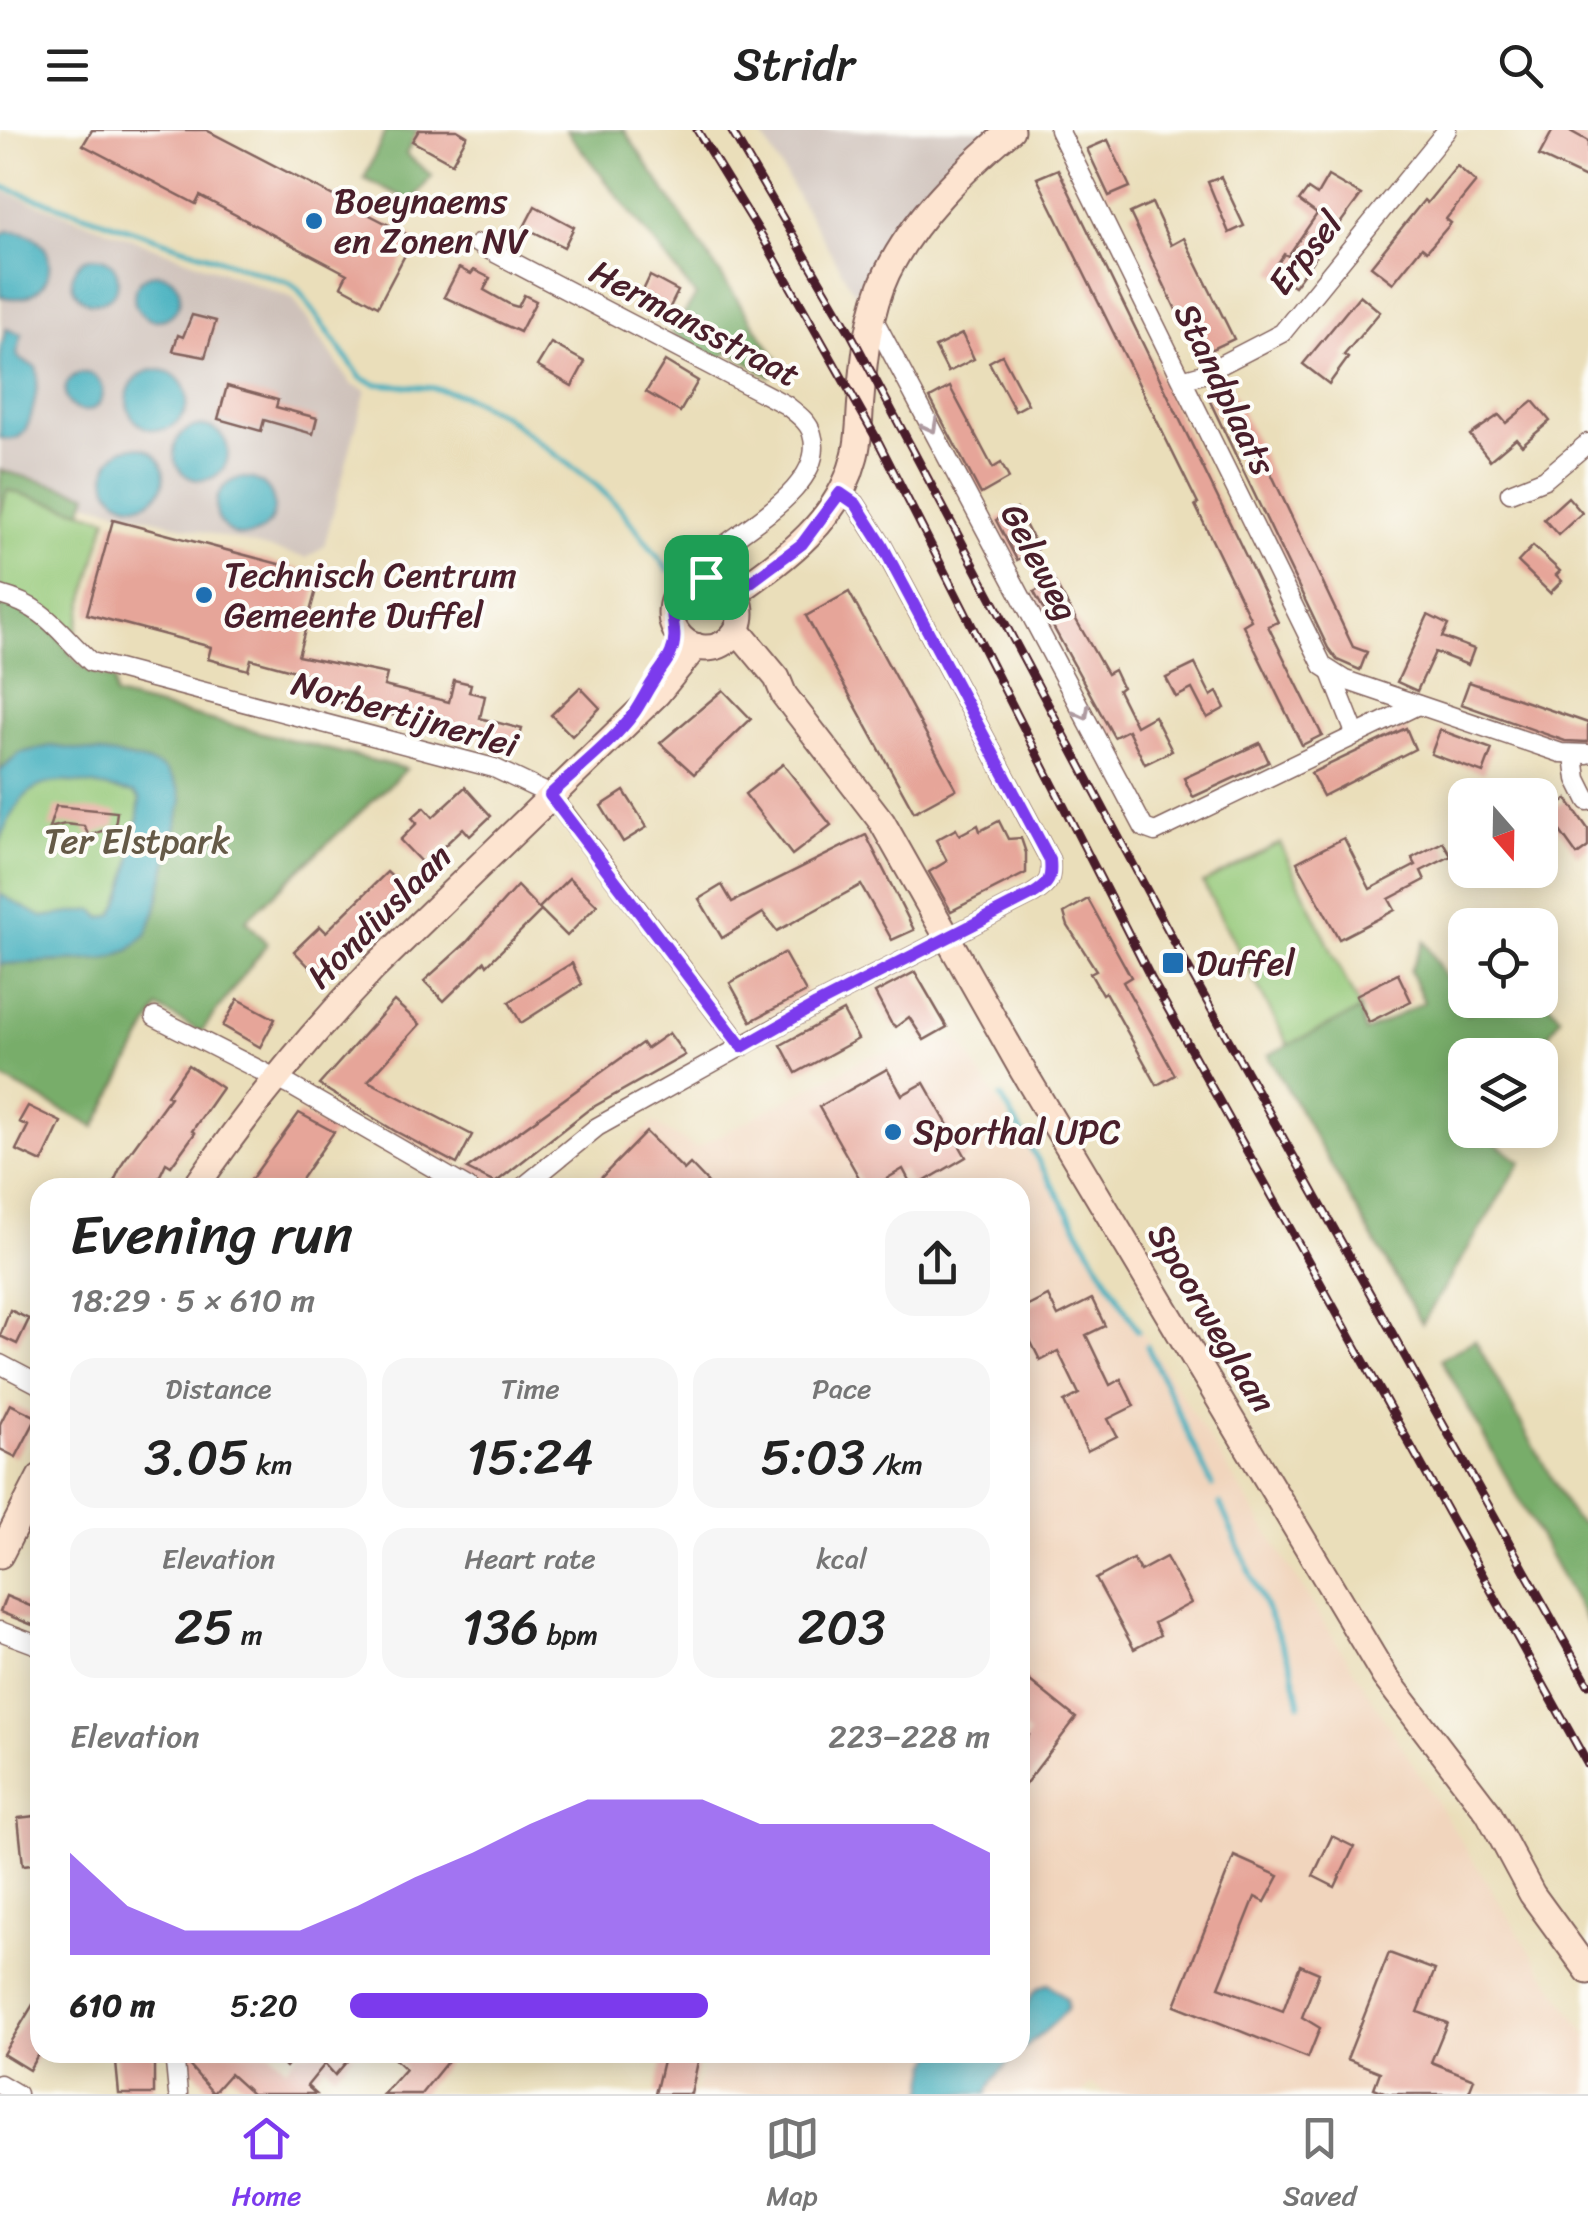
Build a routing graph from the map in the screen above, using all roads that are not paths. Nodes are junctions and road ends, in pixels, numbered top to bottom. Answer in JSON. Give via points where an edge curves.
{"nodes":[{"id":1,"x":1011,"y":130,"type":"edge"},
{"id":2,"x":1060,"y":130,"type":"edge"},
{"id":3,"x":1447,"y":130,"type":"edge"},
{"id":4,"x":478,"y":244,"type":"dead end"},
{"id":5,"x":872,"y":316,"type":"junction"},
{"id":6,"x":1185,"y":380,"type":"junction"},
{"id":7,"x":1588,"y":443,"type":"edge"},
{"id":8,"x":840,"y":493,"type":"junction"},
{"id":9,"x":1510,"y":494,"type":"dead end"},
{"id":10,"x":706,"y":577,"type":"junction"},
{"id":11,"x":736,"y":593,"type":"junction"},
{"id":12,"x":0,"y":594,"type":"edge"},
{"id":13,"x":707,"y":638,"type":"junction"},
{"id":14,"x":1332,"y":675,"type":"junction"},
{"id":15,"x":1418,"y":705,"type":"junction"},
{"id":16,"x":1355,"y":733,"type":"junction"},
{"id":17,"x":1581,"y":755,"type":"edge"},
{"id":18,"x":550,"y":795,"type":"junction"},
{"id":19,"x":1588,"y":801,"type":"edge"},
{"id":20,"x":948,"y":938,"type":"junction"},
{"id":21,"x":155,"y":1018,"type":"dead end"},
{"id":22,"x":742,"y":1047,"type":"junction"},
{"id":23,"x":276,"y":1079,"type":"junction"},
{"id":24,"x":203,"y":1178,"type":"edge"},
{"id":25,"x":450,"y":1178,"type":"edge"},
{"id":26,"x":534,"y":1178,"type":"edge"},
{"id":27,"x":0,"y":1364,"type":"edge"},
{"id":28,"x":30,"y":1379,"type":"edge"},
{"id":29,"x":30,"y":1496,"type":"edge"},
{"id":30,"x":0,"y":1555,"type":"edge"},
{"id":31,"x":0,"y":1631,"type":"edge"},
{"id":32,"x":30,"y":1642,"type":"edge"},
{"id":33,"x":1588,"y":1972,"type":"edge"},
{"id":34,"x":175,"y":2063,"type":"edge"},
{"id":35,"x":0,"y":2084,"type":"edge"},
{"id":36,"x":16,"y":2094,"type":"edge"},
{"id":37,"x":178,"y":2094,"type":"edge"}],
"edges":[{"from":1,"to":5,"type":"street","via":[[941,197],[906,242]]},
{"from":2,"to":6,"type":"street","name":"Standplaats"},
{"from":3,"to":6,"type":"street","name":"Erpsel","via":[[1282,333]]},
{"from":4,"to":10,"type":"street","name":"Hermansstraat","via":[[786,404],[804,421],[812,434],[810,467],[785,500],[710,556]]},
{"from":5,"to":8,"type":"street","via":[[856,456]]},
{"from":5,"to":16,"type":"street","name":"Geleweg","one_way":true,"via":[[1144,828],[1155,832]]},
{"from":6,"to":14,"type":"street","name":"Standplaats","via":[[1316,656]]},
{"from":7,"to":9,"type":"street","via":[[1546,478]]},
{"from":8,"to":11,"type":"street","via":[[802,544]]},
{"from":8,"to":20,"type":"street","via":[[856,504],[882,545],[1050,860],[1048,884]]},
{"from":10,"to":11,"type":"street"},
{"from":10,"to":13,"type":"street","name":"Hondiuslaan","via":[[680,590],[672,618]]},
{"from":11,"to":13,"type":"street","name":"Hondiuslaan","via":[[741,610]]},
{"from":12,"to":18,"type":"street","name":"Norbertijnerlei","via":[[41,612],[91,662],[494,768]]},
{"from":13,"to":18,"type":"street","name":"Hondiuslaan","via":[[671,653],[634,714]]},
{"from":13,"to":20,"type":"street","name":"Spoorweglaan","via":[[784,695],[882,822]]},
{"from":14,"to":15,"type":"street"},
{"from":14,"to":16,"type":"street","name":"Standplaats"},
{"from":15,"to":16,"type":"street"},
{"from":15,"to":17,"type":"street"},
{"from":17,"to":19,"type":"street","via":[[1580,790]]},
{"from":18,"to":22,"type":"street","name":"Norbertijnerlei"},
{"from":18,"to":23,"type":"street","name":"Hondiuslaan","via":[[374,968]]},
{"from":20,"to":22,"type":"street"},
{"from":20,"to":33,"type":"street","name":"Spoorweglaan","via":[[1385,1677],[1488,1812],[1532,1894]]},
{"from":21,"to":23,"type":"street"},
{"from":22,"to":26,"type":"street","via":[[597,1127]]},
{"from":23,"to":24,"type":"street","name":"Hondiuslaan"},
{"from":23,"to":25,"type":"street"},
{"from":27,"to":28,"type":"street"},
{"from":29,"to":30,"type":"street"},
{"from":31,"to":32,"type":"street"},
{"from":34,"to":37,"type":"street"},
{"from":35,"to":36,"type":"street"}]}
